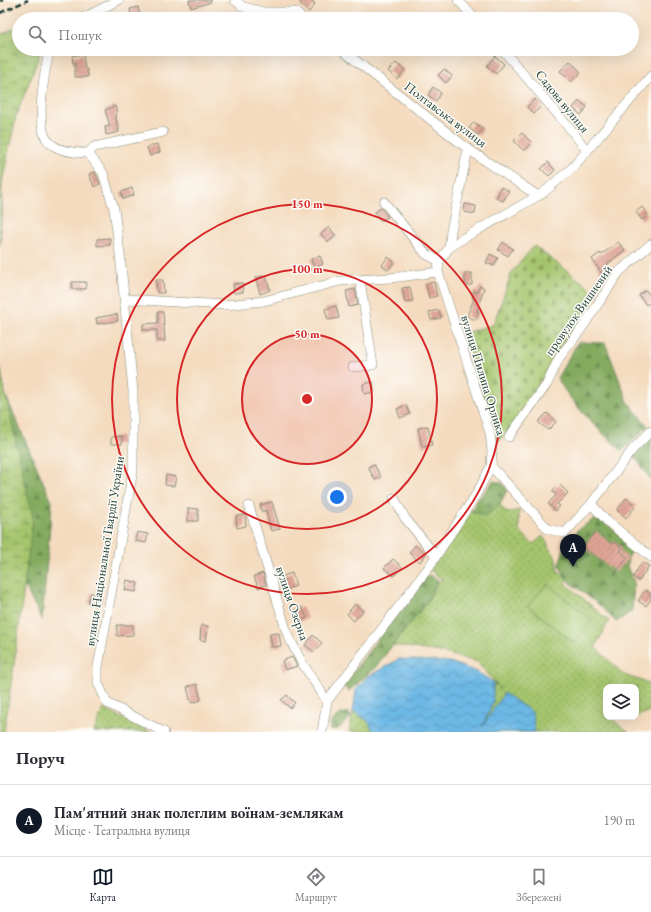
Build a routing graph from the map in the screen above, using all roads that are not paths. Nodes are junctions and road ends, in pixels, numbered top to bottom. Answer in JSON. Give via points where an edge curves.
{"nodes":[{"id":1,"x":119,"y":0,"type":"edge"},
{"id":2,"x":235,"y":0,"type":"edge"},
{"id":3,"x":458,"y":0,"type":"edge"},
{"id":4,"x":95,"y":12,"type":"edge"},
{"id":5,"x":264,"y":12,"type":"edge"},
{"id":6,"x":264,"y":12,"type":"edge"},
{"id":7,"x":294,"y":12,"type":"edge"},
{"id":8,"x":469,"y":12,"type":"edge"},
{"id":9,"x":49,"y":56,"type":"edge"},
{"id":10,"x":350,"y":56,"type":"edge"},
{"id":11,"x":508,"y":56,"type":"edge"},
{"id":12,"x":651,"y":76,"type":"edge"},
{"id":13,"x":163,"y":132,"type":"dead end"},
{"id":14,"x":468,"y":148,"type":"junction"},
{"id":15,"x":587,"y":151,"type":"junction"},
{"id":16,"x":88,"y":153,"type":"junction"},
{"id":17,"x":538,"y":196,"type":"junction"},
{"id":18,"x":384,"y":202,"type":"dead end"},
{"id":19,"x":651,"y":244,"type":"edge"},
{"id":20,"x":449,"y":248,"type":"junction"},
{"id":21,"x":439,"y":261,"type":"junction"},
{"id":22,"x":438,"y":272,"type":"junction"},
{"id":23,"x":360,"y":280,"type":"junction"},
{"id":24,"x":125,"y":299,"type":"junction"},
{"id":25,"x":353,"y":367,"type":"dead end"},
{"id":26,"x":651,"y":431,"type":"edge"},
{"id":27,"x":509,"y":437,"type":"dead end"},
{"id":28,"x":491,"y":466,"type":"junction"},
{"id":29,"x":394,"y":498,"type":"dead end"},
{"id":30,"x":590,"y":504,"type":"junction"},
{"id":31,"x":249,"y":506,"type":"dead end"},
{"id":32,"x":436,"y":556,"type":"junction"},
{"id":33,"x":651,"y":557,"type":"edge"},
{"id":34,"x":327,"y":701,"type":"junction"},
{"id":35,"x":164,"y":732,"type":"edge"},
{"id":36,"x":322,"y":732,"type":"edge"}],
"edges":[{"from":1,"to":4,"type":"street"},
{"from":2,"to":5,"type":"street","via":[[243,7]]},
{"from":3,"to":8,"type":"street"},
{"from":6,"to":7,"type":"street"},
{"from":9,"to":16,"type":"street","via":[[41,110],[45,137],[49,143],[58,147]]},
{"from":10,"to":14,"type":"street","name":"Полтавська вулиця"},
{"from":11,"to":15,"type":"street","name":"Садова вулиця"},
{"from":12,"to":15,"type":"street"},
{"from":13,"to":16,"type":"street","via":[[94,147]]},
{"from":14,"to":17,"type":"street","name":"Полтавська вулиця"},
{"from":14,"to":20,"type":"street"},
{"from":15,"to":17,"type":"street","via":[[573,167]]},
{"from":16,"to":24,"type":"street","name":"вулиця Національної Гвардії України","via":[[103,173],[114,209]]},
{"from":17,"to":20,"type":"street"},
{"from":18,"to":21,"type":"street","via":[[426,254]]},
{"from":19,"to":27,"type":"street","name":"провулок Вишневий","via":[[618,272],[559,358],[547,384]]},
{"from":20,"to":21,"type":"street"},
{"from":21,"to":22,"type":"street","name":"вулиця Пилипа Орлика"},
{"from":22,"to":23,"type":"street"},
{"from":22,"to":28,"type":"street","name":"вулиця Пилипа Орлика","via":[[490,433]]},
{"from":23,"to":24,"type":"street","via":[[340,280],[264,301],[226,305]]},
{"from":23,"to":25,"type":"street","via":[[373,365]]},
{"from":24,"to":35,"type":"street","name":"вулиця Національної Гвардії України","via":[[133,391],[133,470],[98,667],[98,683],[107,703]]},
{"from":26,"to":30,"type":"street","via":[[633,449]]},
{"from":28,"to":30,"type":"street","via":[[548,529],[565,533]]},
{"from":28,"to":32,"type":"street","name":"вулиця Пилипа Орлика","via":[[477,493]]},
{"from":29,"to":32,"type":"street","via":[[405,518]]},
{"from":30,"to":33,"type":"street"},
{"from":31,"to":34,"type":"street","name":"вулиця Озерна","via":[[287,633],[301,661]]},
{"from":32,"to":34,"type":"street","name":"вулиця Пилипа Орлика"},
{"from":34,"to":36,"type":"street","name":"вулиця Пилипа Орлика"}]}
